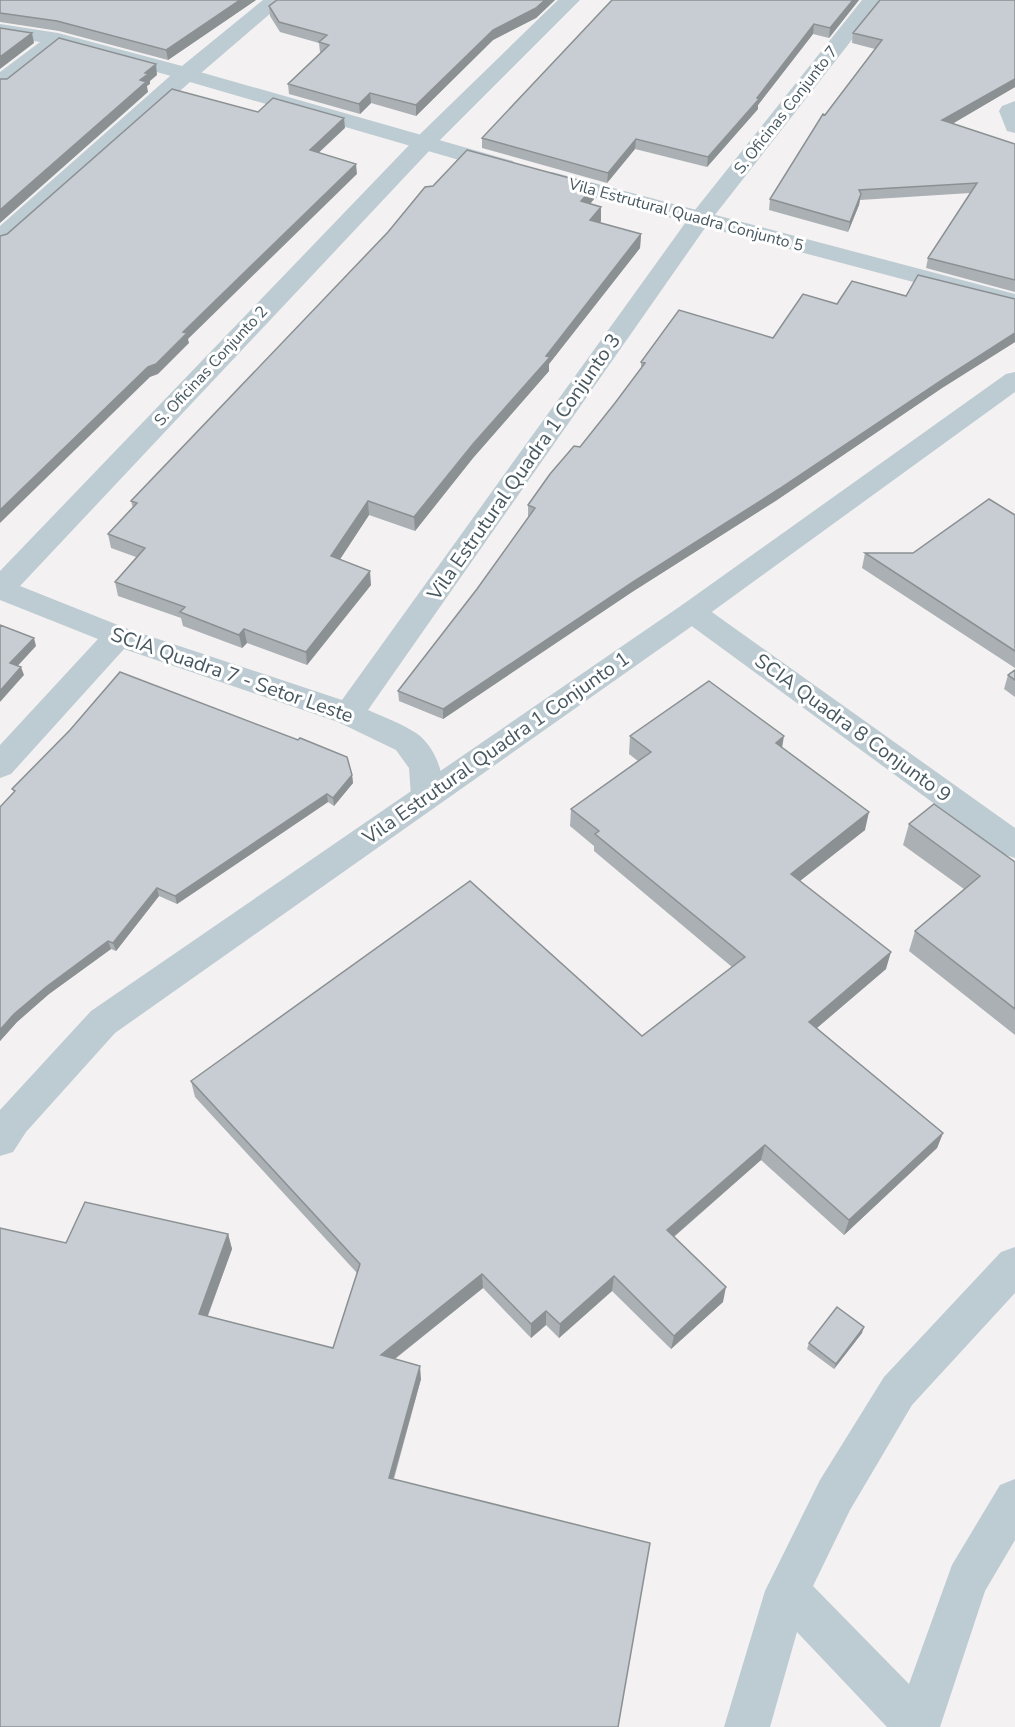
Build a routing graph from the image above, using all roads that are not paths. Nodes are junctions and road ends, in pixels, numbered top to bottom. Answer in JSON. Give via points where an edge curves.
{"nodes":[{"id":1,"x":276,"y":0,"type":"edge"},
{"id":2,"x":570,"y":0,"type":"edge"},
{"id":3,"x":873,"y":0,"type":"edge"},
{"id":4,"x":0,"y":30,"type":"edge"},
{"id":5,"x":58,"y":39,"type":"junction"},
{"id":6,"x":186,"y":74,"type":"junction"},
{"id":7,"x":0,"y":82,"type":"edge"},
{"id":8,"x":1015,"y":108,"type":"edge"},
{"id":9,"x":1015,"y":126,"type":"edge"},
{"id":10,"x":423,"y":144,"type":"junction"},
{"id":11,"x":699,"y":220,"type":"junction"},
{"id":12,"x":0,"y":238,"type":"edge"},
{"id":13,"x":1015,"y":302,"type":"edge"},
{"id":14,"x":1015,"y":380,"type":"edge"},
{"id":15,"x":0,"y":589,"type":"edge"},
{"id":16,"x":692,"y":612,"type":"junction"},
{"id":17,"x":118,"y":636,"type":"junction"},
{"id":18,"x":349,"y":714,"type":"junction"},
{"id":19,"x":0,"y":766,"type":"edge"},
{"id":20,"x":427,"y":796,"type":"junction"},
{"id":21,"x":1015,"y":845,"type":"edge"},
{"id":22,"x":0,"y":1140,"type":"edge"},
{"id":23,"x":1015,"y":1265,"type":"edge"},
{"id":24,"x":1015,"y":1500,"type":"edge"},
{"id":25,"x":787,"y":1591,"type":"junction"},
{"id":26,"x":747,"y":1727,"type":"edge"},
{"id":27,"x":917,"y":1727,"type":"edge"}],
"edges":[{"from":1,"to":6,"type":"street"},
{"from":2,"to":10,"type":"street","name":"S. Oficinas Conjunto 2"},
{"from":3,"to":11,"type":"street","name":"S. Oficinas Conjunto 7"},
{"from":4,"to":5,"type":"street","name":"Vila Estrutural Quadra Conjunto 5"},
{"from":5,"to":6,"type":"street","name":"Vila Estrutural Quadra Conjunto 5"},
{"from":5,"to":7,"type":"street"},
{"from":6,"to":10,"type":"street","name":"Vila Estrutural Quadra Conjunto 5"},
{"from":6,"to":12,"type":"street"},
{"from":8,"to":9,"type":"street","via":[[1010,111]]},
{"from":10,"to":11,"type":"street","name":"Vila Estrutural Quadra Conjunto 5"},
{"from":10,"to":15,"type":"street","name":"S. Oficinas Conjunto 2"},
{"from":11,"to":13,"type":"street","name":"Vila Estrutural Quadra Conjunto 5"},
{"from":11,"to":18,"type":"street","name":"Vila Estrutural Quadra 1 Conjunto 3"},
{"from":14,"to":16,"type":"street","name":"Vila Estrutural Quadra 1 Conjunto 1"},
{"from":15,"to":17,"type":"street","name":"SCIA Quadra 7 - Setor Leste"},
{"from":16,"to":20,"type":"street","name":"Vila Estrutural Quadra 1 Conjunto 1"},
{"from":16,"to":21,"type":"street","name":"SCIA Quadra 8 Conjunto 9"},
{"from":17,"to":18,"type":"street","name":"SCIA Quadra 7 - Setor Leste"},
{"from":17,"to":19,"type":"street"},
{"from":18,"to":20,"type":"street","name":"SCIA Quadra 7 - Setor Leste","via":[[407,742],[425,766]]},
{"from":20,"to":22,"type":"street","name":"Vila Estrutural Quadra 1 Conjunto 1","via":[[103,1022]]},
{"from":23,"to":25,"type":"street","via":[[898,1391],[835,1495]]},
{"from":24,"to":27,"type":"street","via":[[967,1580]]},
{"from":25,"to":26,"type":"street"},
{"from":25,"to":27,"type":"street"}]}
